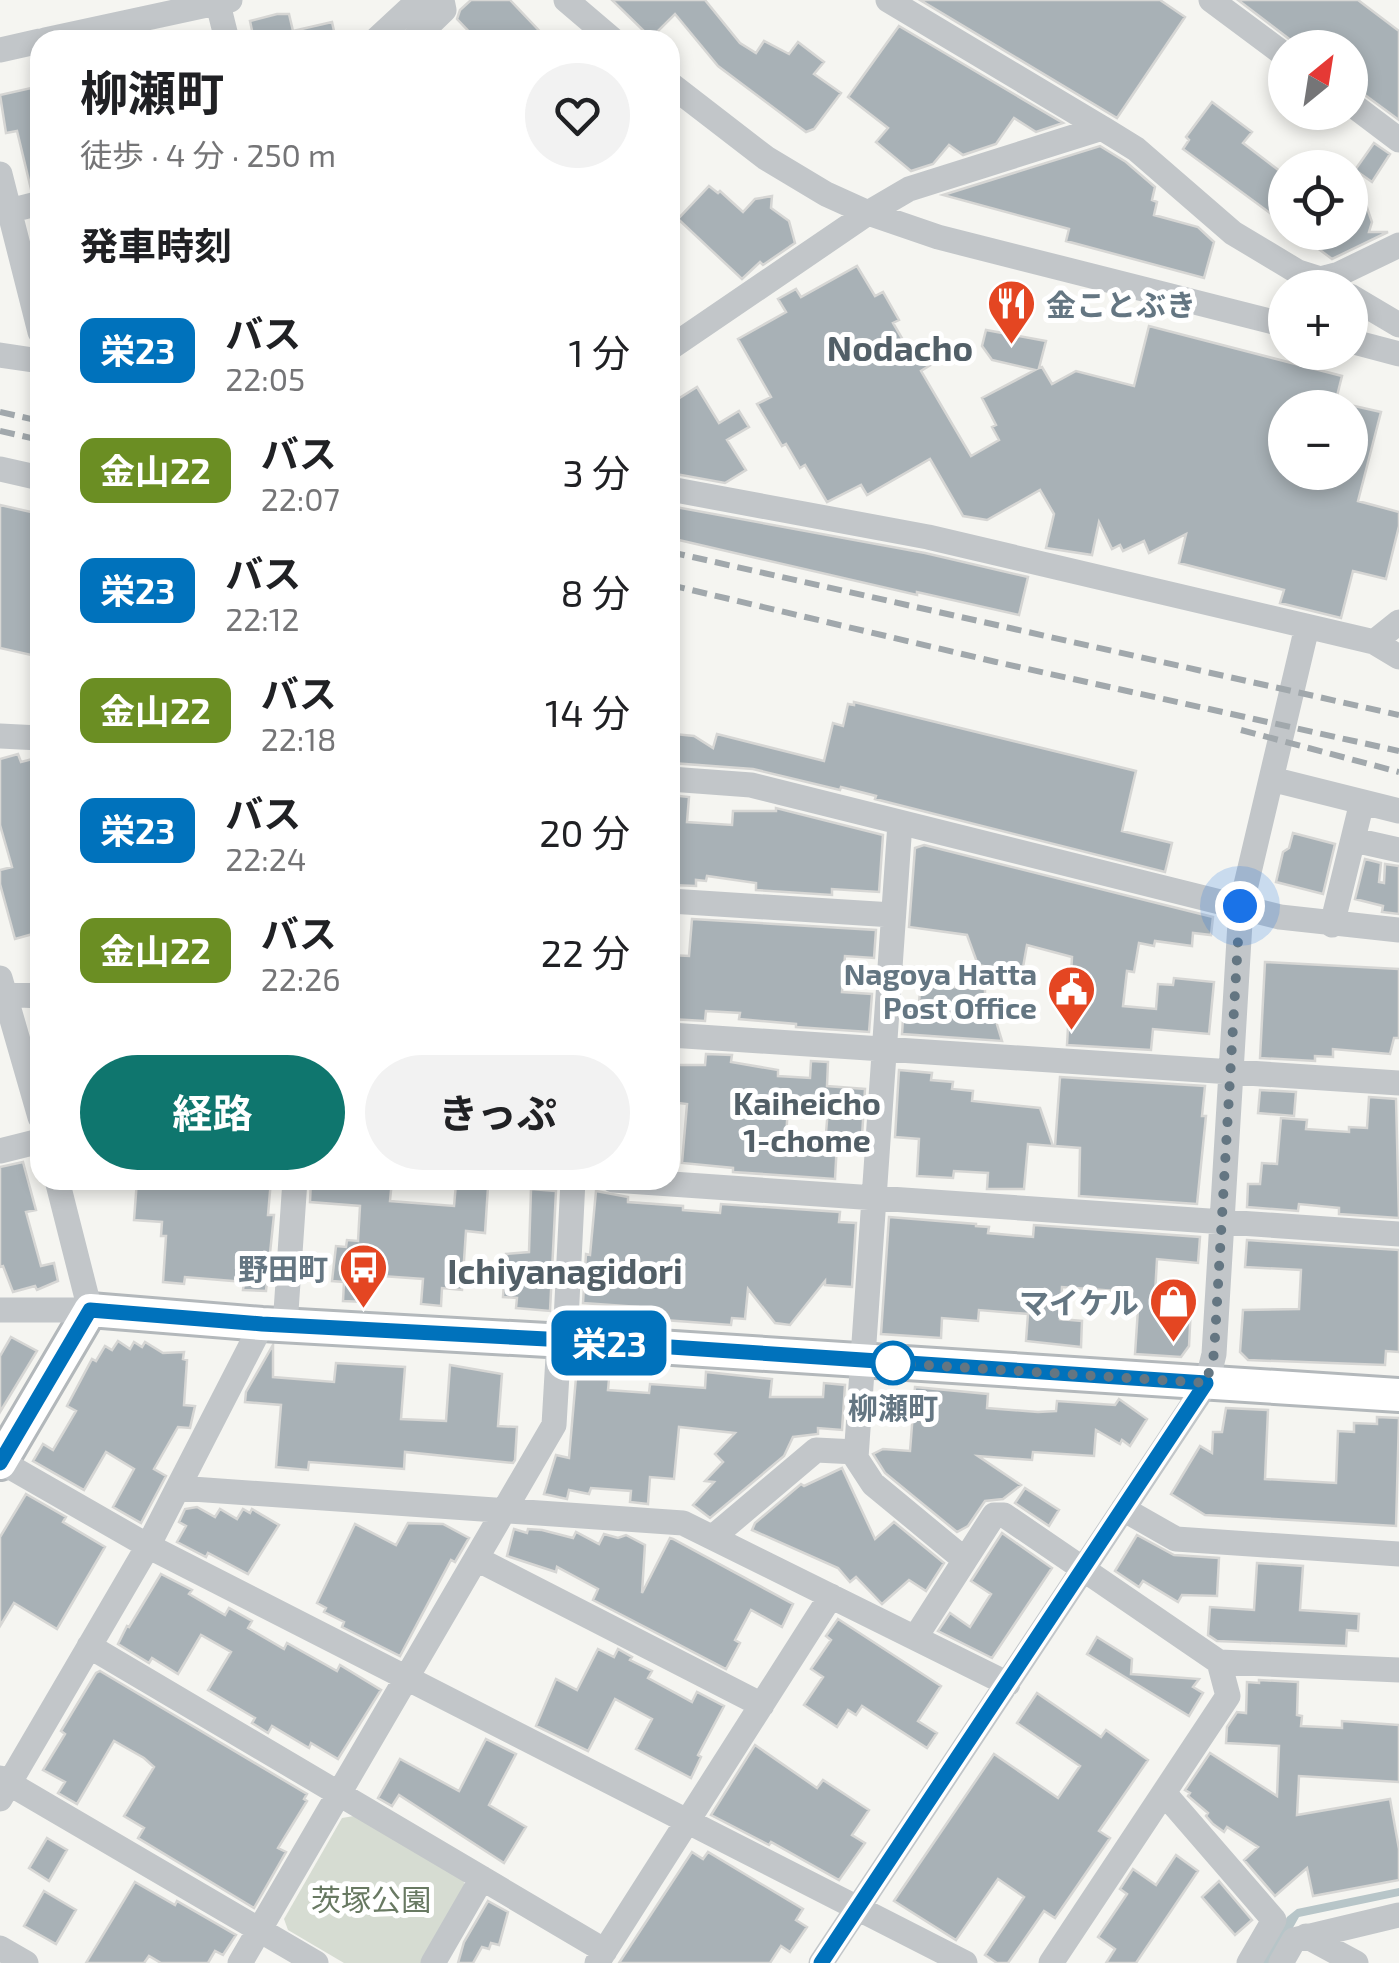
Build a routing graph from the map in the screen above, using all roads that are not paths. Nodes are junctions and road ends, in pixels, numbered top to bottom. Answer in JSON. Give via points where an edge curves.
{"nodes":[{"id":1,"x":419,"y":0,"type":"edge"},
{"id":2,"x":442,"y":0,"type":"edge"},
{"id":3,"x":566,"y":0,"type":"edge"},
{"id":4,"x":888,"y":0,"type":"edge"},
{"id":5,"x":1211,"y":0,"type":"edge"},
{"id":6,"x":221,"y":1,"type":"edge"},
{"id":7,"x":92,"y":30,"type":"edge"},
{"id":8,"x":225,"y":30,"type":"edge"},
{"id":9,"x":387,"y":30,"type":"edge"},
{"id":10,"x":423,"y":30,"type":"edge"},
{"id":11,"x":598,"y":30,"type":"edge"},
{"id":12,"x":1268,"y":42,"type":"edge"},
{"id":13,"x":30,"y":44,"type":"edge"},
{"id":14,"x":0,"y":50,"type":"edge"},
{"id":15,"x":680,"y":92,"type":"edge"},
{"id":16,"x":1368,"y":117,"type":"edge"},
{"id":17,"x":1102,"y":128,"type":"junction"},
{"id":18,"x":1399,"y":140,"type":"edge"},
{"id":19,"x":0,"y":174,"type":"edge"},
{"id":20,"x":30,"y":205,"type":"edge"},
{"id":21,"x":9,"y":210,"type":"junction"},
{"id":22,"x":868,"y":213,"type":"junction"},
{"id":23,"x":1399,"y":245,"type":"edge"},
{"id":24,"x":1295,"y":270,"type":"edge"},
{"id":25,"x":1347,"y":270,"type":"edge"},
{"id":26,"x":30,"y":293,"type":"edge"},
{"id":27,"x":1368,"y":307,"type":"edge"},
{"id":28,"x":1268,"y":321,"type":"edge"},
{"id":29,"x":1399,"y":326,"type":"edge"},
{"id":30,"x":680,"y":341,"type":"edge"},
{"id":31,"x":1368,"y":346,"type":"edge"},
{"id":32,"x":0,"y":354,"type":"edge"},
{"id":33,"x":1399,"y":354,"type":"edge"},
{"id":34,"x":30,"y":358,"type":"edge"},
{"id":35,"x":0,"y":469,"type":"edge"},
{"id":36,"x":30,"y":476,"type":"edge"},
{"id":37,"x":680,"y":491,"type":"edge"},
{"id":38,"x":1399,"y":622,"type":"edge"},
{"id":39,"x":1307,"y":627,"type":"junction"},
{"id":40,"x":1374,"y":642,"type":"junction"},
{"id":41,"x":1399,"y":657,"type":"edge"},
{"id":42,"x":0,"y":736,"type":"edge"},
{"id":43,"x":30,"y":738,"type":"edge"},
{"id":44,"x":1270,"y":779,"type":"junction"},
{"id":45,"x":680,"y":780,"type":"edge"},
{"id":46,"x":1362,"y":802,"type":"junction"},
{"id":47,"x":1399,"y":811,"type":"edge"},
{"id":48,"x":900,"y":822,"type":"junction"},
{"id":49,"x":1354,"y":840,"type":"junction"},
{"id":50,"x":1399,"y":850,"type":"edge"},
{"id":51,"x":680,"y":902,"type":"edge"},
{"id":52,"x":1240,"y":906,"type":"junction"},
{"id":53,"x":893,"y":915,"type":"junction"},
{"id":54,"x":1332,"y":925,"type":"junction"},
{"id":55,"x":1399,"y":930,"type":"edge"},
{"id":56,"x":2,"y":989,"type":"edge"},
{"id":57,"x":30,"y":994,"type":"edge"},
{"id":58,"x":680,"y":1036,"type":"edge"},
{"id":59,"x":883,"y":1049,"type":"junction"},
{"id":60,"x":1233,"y":1073,"type":"junction"},
{"id":61,"x":30,"y":1083,"type":"edge"},
{"id":62,"x":1399,"y":1083,"type":"edge"},
{"id":63,"x":30,"y":1144,"type":"edge"},
{"id":64,"x":0,"y":1151,"type":"edge"},
{"id":65,"x":680,"y":1185,"type":"edge"},
{"id":66,"x":60,"y":1190,"type":"edge"},
{"id":67,"x":294,"y":1190,"type":"edge"},
{"id":68,"x":572,"y":1190,"type":"edge"},
{"id":69,"x":872,"y":1200,"type":"junction"},
{"id":70,"x":1223,"y":1223,"type":"junction"},
{"id":71,"x":1399,"y":1234,"type":"edge"},
{"id":72,"x":0,"y":1310,"type":"edge"},
{"id":73,"x":90,"y":1310,"type":"junction"},
{"id":74,"x":274,"y":1325,"type":"junction"},
{"id":75,"x":562,"y":1340,"type":"junction"},
{"id":76,"x":862,"y":1361,"type":"junction"},
{"id":77,"x":1206,"y":1383,"type":"junction"},
{"id":78,"x":1399,"y":1396,"type":"edge"},
{"id":79,"x":856,"y":1452,"type":"junction"},
{"id":80,"x":0,"y":1462,"type":"edge"},
{"id":81,"x":178,"y":1488,"type":"junction"},
{"id":82,"x":1124,"y":1509,"type":"junction"},
{"id":83,"x":505,"y":1510,"type":"junction"},
{"id":84,"x":713,"y":1538,"type":"junction"},
{"id":85,"x":148,"y":1546,"type":"junction"},
{"id":86,"x":1399,"y":1554,"type":"edge"},
{"id":87,"x":476,"y":1559,"type":"junction"},
{"id":88,"x":965,"y":1560,"type":"junction"},
{"id":89,"x":1083,"y":1570,"type":"junction"},
{"id":90,"x":832,"y":1596,"type":"junction"},
{"id":91,"x":915,"y":1638,"type":"junction"},
{"id":92,"x":89,"y":1646,"type":"junction"},
{"id":93,"x":1219,"y":1662,"type":"junction"},
{"id":94,"x":1399,"y":1670,"type":"edge"},
{"id":95,"x":408,"y":1679,"type":"junction"},
{"id":96,"x":1008,"y":1684,"type":"junction"},
{"id":97,"x":762,"y":1705,"type":"junction"},
{"id":98,"x":3,"y":1787,"type":"edge"},
{"id":99,"x":1164,"y":1793,"type":"junction"},
{"id":100,"x":340,"y":1794,"type":"junction"},
{"id":101,"x":687,"y":1822,"type":"junction"},
{"id":102,"x":482,"y":1878,"type":"junction"},
{"id":103,"x":857,"y":1909,"type":"junction"},
{"id":104,"x":1399,"y":1915,"type":"edge"},
{"id":105,"x":260,"y":1930,"type":"junction"},
{"id":106,"x":1306,"y":1936,"type":"junction"},
{"id":107,"x":0,"y":1948,"type":"edge"},
{"id":108,"x":601,"y":1957,"type":"edge"},
{"id":109,"x":26,"y":1963,"type":"edge"},
{"id":110,"x":240,"y":1963,"type":"edge"},
{"id":111,"x":316,"y":1963,"type":"edge"},
{"id":112,"x":433,"y":1963,"type":"edge"},
{"id":113,"x":821,"y":1963,"type":"edge"},
{"id":114,"x":965,"y":1963,"type":"edge"},
{"id":115,"x":1051,"y":1963,"type":"edge"},
{"id":116,"x":1250,"y":1963,"type":"edge"},
{"id":117,"x":1282,"y":1963,"type":"edge"},
{"id":118,"x":1356,"y":1963,"type":"edge"}],
"edges":[{"from":1,"to":9,"type":"street"},
{"from":2,"to":10,"type":"street","via":[[444,10]]},
{"from":3,"to":11,"type":"street"},
{"from":4,"to":17,"type":"street"},
{"from":5,"to":12,"type":"street"},
{"from":6,"to":7,"type":"street"},
{"from":6,"to":8,"type":"street"},
{"from":13,"to":14,"type":"street"},
{"from":15,"to":22,"type":"street","via":[[766,158]]},
{"from":16,"to":18,"type":"street"},
{"from":17,"to":22,"type":"street","via":[[909,190]]},
{"from":17,"to":24,"type":"street","via":[[1233,233]]},
{"from":19,"to":21,"type":"street"},
{"from":20,"to":21,"type":"street"},
{"from":21,"to":26,"type":"street"},
{"from":22,"to":28,"type":"street"},
{"from":22,"to":30,"type":"street"},
{"from":23,"to":25,"type":"street"},
{"from":27,"to":29,"type":"street"},
{"from":31,"to":33,"type":"street"},
{"from":32,"to":34,"type":"street"},
{"from":35,"to":36,"type":"street"},
{"from":37,"to":39,"type":"street","via":[[928,537]]},
{"from":38,"to":40,"type":"street"},
{"from":39,"to":40,"type":"street"},
{"from":39,"to":44,"type":"street"},
{"from":40,"to":41,"type":"street"},
{"from":42,"to":43,"type":"street"},
{"from":44,"to":46,"type":"street"},
{"from":44,"to":52,"type":"street"},
{"from":45,"to":48,"type":"street","via":[[751,785]]},
{"from":46,"to":47,"type":"street"},
{"from":46,"to":49,"type":"street"},
{"from":48,"to":52,"type":"street"},
{"from":48,"to":53,"type":"street"},
{"from":49,"to":50,"type":"street"},
{"from":49,"to":54,"type":"street"},
{"from":51,"to":53,"type":"street"},
{"from":52,"to":54,"type":"street"},
{"from":52,"to":60,"type":"street"},
{"from":53,"to":59,"type":"street"},
{"from":54,"to":55,"type":"street"},
{"from":56,"to":57,"type":"street"},
{"from":56,"to":61,"type":"street"},
{"from":58,"to":59,"type":"street"},
{"from":59,"to":60,"type":"street"},
{"from":59,"to":69,"type":"street"},
{"from":60,"to":62,"type":"street"},
{"from":60,"to":70,"type":"street"},
{"from":63,"to":64,"type":"street"},
{"from":65,"to":69,"type":"street"},
{"from":66,"to":73,"type":"street"},
{"from":67,"to":74,"type":"street"},
{"from":68,"to":75,"type":"street"},
{"from":69,"to":70,"type":"street"},
{"from":69,"to":76,"type":"street"},
{"from":70,"to":71,"type":"street"},
{"from":70,"to":77,"type":"street"},
{"from":72,"to":73,"type":"street"},
{"from":73,"to":74,"type":"main road"},
{"from":73,"to":80,"type":"main road"},
{"from":74,"to":75,"type":"main road"},
{"from":74,"to":81,"type":"street"},
{"from":75,"to":76,"type":"main road"},
{"from":75,"to":83,"type":"street","via":[[554,1425]]},
{"from":76,"to":77,"type":"main road"},
{"from":76,"to":79,"type":"street"},
{"from":77,"to":78,"type":"main road"},
{"from":77,"to":82,"type":"street"},
{"from":79,"to":84,"type":"street","via":[[816,1450]]},
{"from":79,"to":88,"type":"street","via":[[873,1484]]},
{"from":80,"to":85,"type":"street"},
{"from":81,"to":83,"type":"street"},
{"from":81,"to":85,"type":"street"},
{"from":82,"to":86,"type":"street","via":[[1176,1539]]},
{"from":82,"to":89,"type":"street"},
{"from":83,"to":84,"type":"street","via":[[683,1522]]},
{"from":83,"to":87,"type":"street"},
{"from":84,"to":90,"type":"street"},
{"from":85,"to":92,"type":"street"},
{"from":85,"to":95,"type":"street"},
{"from":87,"to":95,"type":"street"},
{"from":87,"to":97,"type":"street"},
{"from":88,"to":89,"type":"street","via":[[994,1515],[1004,1515]]},
{"from":88,"to":91,"type":"street"},
{"from":89,"to":93,"type":"street"},
{"from":89,"to":96,"type":"street"},
{"from":90,"to":91,"type":"street"},
{"from":90,"to":97,"type":"street"},
{"from":91,"to":96,"type":"street"},
{"from":92,"to":98,"type":"street"},
{"from":92,"to":100,"type":"street"},
{"from":93,"to":94,"type":"street"},
{"from":93,"to":99,"type":"street","via":[[1228,1696]]},
{"from":95,"to":100,"type":"street"},
{"from":95,"to":101,"type":"street"},
{"from":96,"to":103,"type":"street"},
{"from":97,"to":101,"type":"street"},
{"from":98,"to":105,"type":"street"},
{"from":99,"to":115,"type":"street"},
{"from":99,"to":116,"type":"street","via":[[1274,1920]]},
{"from":100,"to":102,"type":"street"},
{"from":100,"to":105,"type":"street"},
{"from":101,"to":103,"type":"street"},
{"from":101,"to":108,"type":"street"},
{"from":102,"to":108,"type":"street"},
{"from":102,"to":112,"type":"street"},
{"from":103,"to":113,"type":"street"},
{"from":103,"to":114,"type":"street"},
{"from":104,"to":106,"type":"street"},
{"from":105,"to":110,"type":"street"},
{"from":105,"to":111,"type":"street"},
{"from":106,"to":117,"type":"street","via":[[1294,1940]]},
{"from":106,"to":118,"type":"street"},
{"from":107,"to":109,"type":"street"}]}
